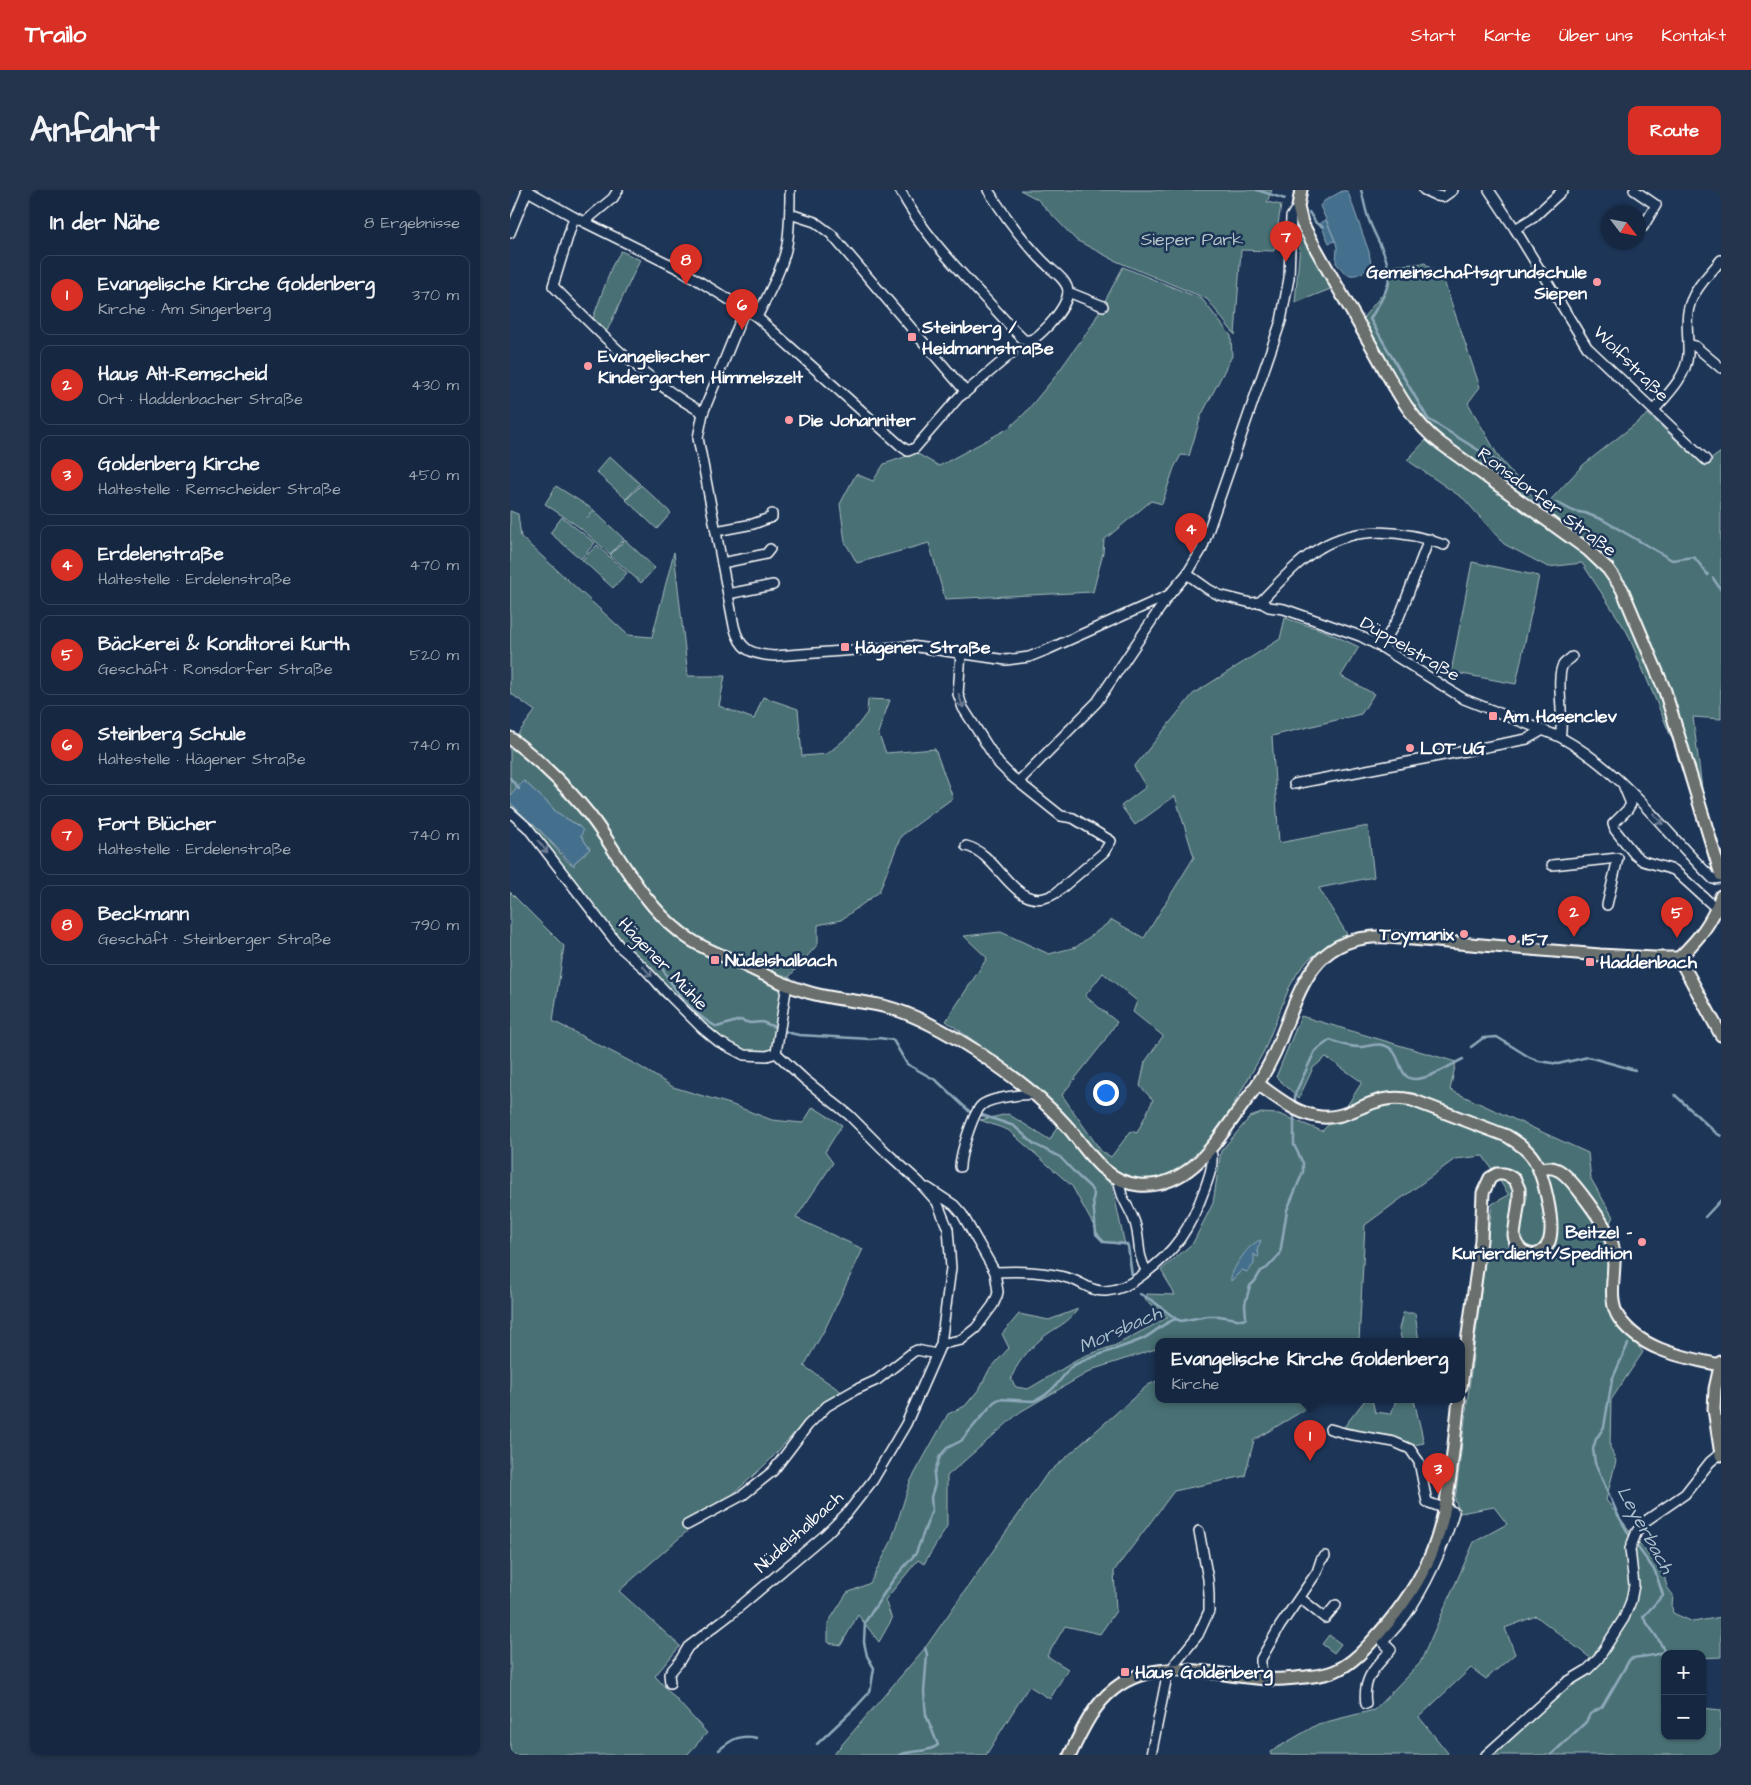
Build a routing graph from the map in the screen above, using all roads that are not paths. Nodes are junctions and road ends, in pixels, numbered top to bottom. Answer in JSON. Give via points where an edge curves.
{"nodes":[{"id":1,"x":527,"y":190,"type":"edge"},
{"id":2,"x":618,"y":190,"type":"edge"},
{"id":3,"x":790,"y":190,"type":"edge"},
{"id":4,"x":900,"y":190,"type":"edge"},
{"id":5,"x":988,"y":190,"type":"edge"},
{"id":6,"x":1301,"y":190,"type":"edge"},
{"id":7,"x":1424,"y":190,"type":"edge"},
{"id":8,"x":1453,"y":190,"type":"edge"},
{"id":9,"x":1489,"y":190,"type":"edge"},
{"id":10,"x":1563,"y":190,"type":"edge"},
{"id":11,"x":1634,"y":190,"type":"edge"},
{"id":12,"x":1298,"y":208,"type":"junction"},
{"id":13,"x":790,"y":214,"type":"junction"},
{"id":14,"x":574,"y":217,"type":"junction"},
{"id":15,"x":584,"y":222,"type":"junction"},
{"id":16,"x":1646,"y":222,"type":"edge"},
{"id":17,"x":1515,"y":229,"type":"junction"},
{"id":18,"x":510,"y":233,"type":"edge"},
{"id":19,"x":1721,"y":260,"type":"edge"},
{"id":20,"x":1068,"y":292,"type":"junction"},
{"id":21,"x":1103,"y":306,"type":"dead end"},
{"id":22,"x":745,"y":310,"type":"junction"},
{"id":23,"x":757,"y":317,"type":"junction"},
{"id":24,"x":1688,"y":344,"type":"junction"},
{"id":25,"x":1012,"y":353,"type":"dead end"},
{"id":26,"x":1721,"y":368,"type":"edge"},
{"id":27,"x":966,"y":392,"type":"junction"},
{"id":28,"x":1654,"y":410,"type":"junction"},
{"id":29,"x":703,"y":413,"type":"junction"},
{"id":30,"x":1706,"y":460,"type":"dead end"},
{"id":31,"x":772,"y":514,"type":"dead end"},
{"id":32,"x":716,"y":531,"type":"junction"},
{"id":33,"x":1429,"y":539,"type":"junction"},
{"id":34,"x":1444,"y":545,"type":"dead end"},
{"id":35,"x":770,"y":550,"type":"dead end"},
{"id":36,"x":722,"y":563,"type":"junction"},
{"id":37,"x":1187,"y":574,"type":"junction"},
{"id":38,"x":773,"y":585,"type":"dead end"},
{"id":39,"x":728,"y":594,"type":"junction"},
{"id":40,"x":1169,"y":595,"type":"junction"},
{"id":41,"x":1260,"y":602,"type":"junction"},
{"id":42,"x":1381,"y":647,"type":"junction"},
{"id":43,"x":961,"y":653,"type":"junction"},
{"id":44,"x":1572,"y":657,"type":"dead end"},
{"id":45,"x":1543,"y":730,"type":"junction"},
{"id":46,"x":1560,"y":737,"type":"junction"},
{"id":47,"x":510,"y":738,"type":"edge"},
{"id":48,"x":1019,"y":782,"type":"junction"},
{"id":49,"x":1294,"y":784,"type":"dead end"},
{"id":50,"x":1624,"y":785,"type":"junction"},
{"id":51,"x":510,"y":812,"type":"edge"},
{"id":52,"x":966,"y":846,"type":"dead end"},
{"id":53,"x":1631,"y":851,"type":"junction"},
{"id":54,"x":1618,"y":858,"type":"junction"},
{"id":55,"x":1552,"y":865,"type":"dead end"},
{"id":56,"x":1721,"y":876,"type":"edge"},
{"id":57,"x":1721,"y":896,"type":"edge"},
{"id":58,"x":1607,"y":905,"type":"dead end"},
{"id":59,"x":1717,"y":909,"type":"junction"},
{"id":60,"x":1679,"y":958,"type":"junction"},
{"id":61,"x":787,"y":984,"type":"junction"},
{"id":62,"x":1721,"y":1035,"type":"edge"},
{"id":63,"x":777,"y":1049,"type":"junction"},
{"id":64,"x":1258,"y":1084,"type":"junction"},
{"id":65,"x":1036,"y":1095,"type":"junction"},
{"id":66,"x":1209,"y":1150,"type":"junction"},
{"id":67,"x":960,"y":1167,"type":"dead end"},
{"id":68,"x":1540,"y":1170,"type":"junction"},
{"id":69,"x":1119,"y":1180,"type":"junction"},
{"id":70,"x":919,"y":1182,"type":"junction"},
{"id":71,"x":995,"y":1272,"type":"junction"},
{"id":72,"x":1148,"y":1272,"type":"junction"},
{"id":73,"x":941,"y":1344,"type":"junction"},
{"id":74,"x":936,"y":1354,"type":"junction"},
{"id":75,"x":1465,"y":1357,"type":"edge"},
{"id":76,"x":1721,"y":1363,"type":"edge"},
{"id":77,"x":1459,"y":1403,"type":"edge"},
{"id":78,"x":1330,"y":1429,"type":"dead end"},
{"id":79,"x":1721,"y":1454,"type":"edge"},
{"id":80,"x":1444,"y":1510,"type":"junction"},
{"id":81,"x":687,"y":1526,"type":"dead end"},
{"id":82,"x":1199,"y":1531,"type":"dead end"},
{"id":83,"x":1325,"y":1556,"type":"dead end"},
{"id":84,"x":1300,"y":1598,"type":"junction"},
{"id":85,"x":1336,"y":1605,"type":"dead end"},
{"id":86,"x":1171,"y":1670,"type":"junction"},
{"id":87,"x":1261,"y":1679,"type":"junction"},
{"id":88,"x":670,"y":1683,"type":"dead end"},
{"id":89,"x":1366,"y":1704,"type":"dead end"},
{"id":90,"x":1070,"y":1755,"type":"edge"},
{"id":91,"x":1150,"y":1755,"type":"edge"},
{"id":92,"x":1486,"y":1755,"type":"edge"}],
"edges":[{"from":1,"to":14,"type":"street"},
{"from":1,"to":18,"type":"street"},
{"from":2,"to":15,"type":"street"},
{"from":3,"to":13,"type":"street"},
{"from":4,"to":20,"type":"street","via":[[940,248],[1024,340],[1034,339],[1055,318]]},
{"from":5,"to":20,"type":"street","via":[[1016,232],[1063,280]]},
{"from":6,"to":12,"type":"main road","name":"Ronsdorfer Straße"},
{"from":7,"to":8,"type":"street","via":[[1443,197]]},
{"from":9,"to":17,"type":"street","name":"Wolfstraße"},
{"from":10,"to":17,"type":"street","via":[[1533,218]]},
{"from":11,"to":16,"type":"street","via":[[1656,205]]},
{"from":12,"to":37,"type":"street","via":[[1291,217],[1289,278],[1281,321],[1205,540]]},
{"from":12,"to":56,"type":"main road","name":"Ronsdorfer Straße","via":[[1315,247],[1416,420],[1430,436],[1588,550],[1616,579],[1665,691]]},
{"from":13,"to":23,"type":"street","via":[[782,263]]},
{"from":13,"to":27,"type":"street","via":[[815,222],[831,234]]},
{"from":14,"to":15,"type":"street"},
{"from":14,"to":29,"type":"street","via":[[553,286],[651,379]]},
{"from":15,"to":22,"type":"street","via":[[682,270]]},
{"from":17,"to":28,"type":"street","name":"Wolfstraße","via":[[1581,339]]},
{"from":19,"to":24,"type":"street","via":[[1690,302]]},
{"from":20,"to":21,"type":"street"},
{"from":22,"to":23,"type":"street"},
{"from":22,"to":29,"type":"street"},
{"from":23,"to":27,"type":"street","via":[[907,450],[915,448]]},
{"from":24,"to":26,"type":"street","via":[[1696,346]]},
{"from":24,"to":28,"type":"street","via":[[1687,362],[1682,374]]},
{"from":25,"to":27,"type":"street"},
{"from":28,"to":30,"type":"street","name":"Wolfstraße"},
{"from":29,"to":32,"type":"street","via":[[698,444]]},
{"from":31,"to":32,"type":"street","via":[[772,517],[753,524]]},
{"from":32,"to":36,"type":"street"},
{"from":33,"to":34,"type":"street"},
{"from":33,"to":41,"type":"street","via":[[1380,532],[1334,541],[1305,558]]},
{"from":33,"to":42,"type":"street","via":[[1406,602]]},
{"from":35,"to":36,"type":"street","via":[[766,554]]},
{"from":36,"to":39,"type":"street"},
{"from":37,"to":40,"type":"street"},
{"from":37,"to":41,"type":"street","name":"Düppelstraße","via":[[1219,595],[1251,603]]},
{"from":38,"to":39,"type":"street"},
{"from":39,"to":43,"type":"street","via":[[738,639],[754,653],[784,656],[911,646]]},
{"from":40,"to":43,"type":"street","via":[[1029,657],[998,660]]},
{"from":40,"to":48,"type":"street","via":[[1097,702]]},
{"from":41,"to":42,"type":"street","name":"Düppelstraße","via":[[1305,615]]},
{"from":42,"to":45,"type":"street","name":"Düppelstraße","via":[[1464,699]]},
{"from":43,"to":48,"type":"street","one_way":true,"via":[[958,694],[963,708],[999,764]]},
{"from":44,"to":46,"type":"street","via":[[1564,663],[1559,676],[1563,728]]},
{"from":45,"to":46,"type":"street","name":"Düppelstraße"},
{"from":45,"to":49,"type":"street","via":[[1527,739]]},
{"from":46,"to":50,"type":"street","name":"Düppelstraße","via":[[1601,763]]},
{"from":47,"to":61,"type":"main road","via":[[584,808],[665,920],[696,943]]},
{"from":48,"to":52,"type":"street","via":[[1062,816],[1073,818],[1111,841],[1104,852],[1056,893],[1036,900],[1022,894],[986,858]]},
{"from":50,"to":53,"type":"street","via":[[1630,804],[1613,824]]},
{"from":50,"to":56,"type":"street","name":"Düppelstraße","one_way":true,"via":[[1713,879]]},
{"from":51,"to":63,"type":"street","name":"Hägener Mühle","one_way":true,"via":[[528,828],[620,947],[702,1028],[719,1042],[744,1055],[767,1056]]},
{"from":53,"to":54,"type":"street"},
{"from":53,"to":59,"type":"street","via":[[1643,861],[1674,870]]},
{"from":54,"to":55,"type":"street"},
{"from":54,"to":58,"type":"street"},
{"from":57,"to":59,"type":"main road"},
{"from":59,"to":60,"type":"main road","via":[[1706,929]]},
{"from":60,"to":62,"type":"main road"},
{"from":60,"to":64,"type":"main road","via":[[1394,937],[1357,940],[1328,953],[1308,975],[1272,1060]]},
{"from":61,"to":63,"type":"street"},
{"from":61,"to":65,"type":"main road","via":[[821,996],[886,1007],[918,1018],[974,1049]]},
{"from":63,"to":70,"type":"street","name":"Nüdelshalbach","via":[[780,1058],[849,1115]]},
{"from":64,"to":66,"type":"main road"},
{"from":64,"to":68,"type":"main road","via":[[1296,1109],[1331,1118],[1385,1098],[1412,1100],[1515,1141]]},
{"from":65,"to":67,"type":"street","via":[[1029,1093],[989,1101],[981,1106],[974,1117]]},
{"from":65,"to":69,"type":"main road","via":[[1092,1159]]},
{"from":66,"to":69,"type":"main road","via":[[1186,1172],[1168,1181],[1140,1185]]},
{"from":66,"to":72,"type":"street","via":[[1212,1155],[1211,1171],[1186,1232]]},
{"from":68,"to":75,"type":"main road","via":[[1551,1231],[1548,1245],[1540,1252],[1523,1252],[1514,1241],[1519,1194],[1515,1180],[1498,1174],[1490,1178],[1484,1187],[1481,1240]]},
{"from":68,"to":76,"type":"main road","via":[[1553,1168],[1565,1174],[1608,1232],[1614,1252],[1614,1302],[1623,1323],[1663,1351]]},
{"from":69,"to":72,"type":"street","via":[[1122,1197],[1136,1224],[1142,1261]]},
{"from":70,"to":71,"type":"street","via":[[958,1209]]},
{"from":70,"to":73,"type":"street","name":"Nüdelshalbach","via":[[937,1202],[948,1229],[950,1287]]},
{"from":71,"to":72,"type":"street","via":[[1028,1270],[1072,1279],[1100,1291],[1120,1288]]},
{"from":71,"to":73,"type":"street","via":[[998,1296],[984,1318],[961,1340]]},
{"from":73,"to":74,"type":"street","name":"Nüdelshalbach"},
{"from":74,"to":81,"type":"street","via":[[917,1350],[877,1380],[834,1401],[808,1425],[772,1471],[743,1495]]},
{"from":74,"to":88,"type":"street","name":"Nüdelshalbach","via":[[906,1424],[873,1480],[848,1512],[820,1539],[688,1647],[669,1674]]},
{"from":76,"to":79,"type":"main road","via":[[1714,1409]]},
{"from":77,"to":80,"type":"main road"},
{"from":78,"to":80,"type":"street","via":[[1394,1442],[1410,1449],[1419,1462],[1426,1501]]},
{"from":79,"to":92,"type":"street","via":[[1710,1462],[1685,1494],[1637,1531],[1630,1546],[1634,1585],[1631,1601],[1598,1659],[1567,1682]]},
{"from":80,"to":87,"type":"main road","via":[[1431,1553],[1410,1593],[1391,1620],[1355,1658],[1329,1673]]},
{"from":80,"to":89,"type":"street","via":[[1454,1512],[1442,1548],[1415,1601],[1382,1642],[1391,1650],[1372,1670],[1366,1688]]},
{"from":82,"to":86,"type":"street","via":[[1208,1578],[1209,1611],[1198,1635]]},
{"from":83,"to":84,"type":"street"},
{"from":84,"to":85,"type":"street","via":[[1325,1618]]},
{"from":84,"to":87,"type":"street","via":[[1261,1659]]},
{"from":86,"to":87,"type":"main road"},
{"from":86,"to":90,"type":"main road","via":[[1146,1674],[1114,1689],[1096,1708]]},
{"from":86,"to":91,"type":"street","via":[[1165,1683]]}]}
